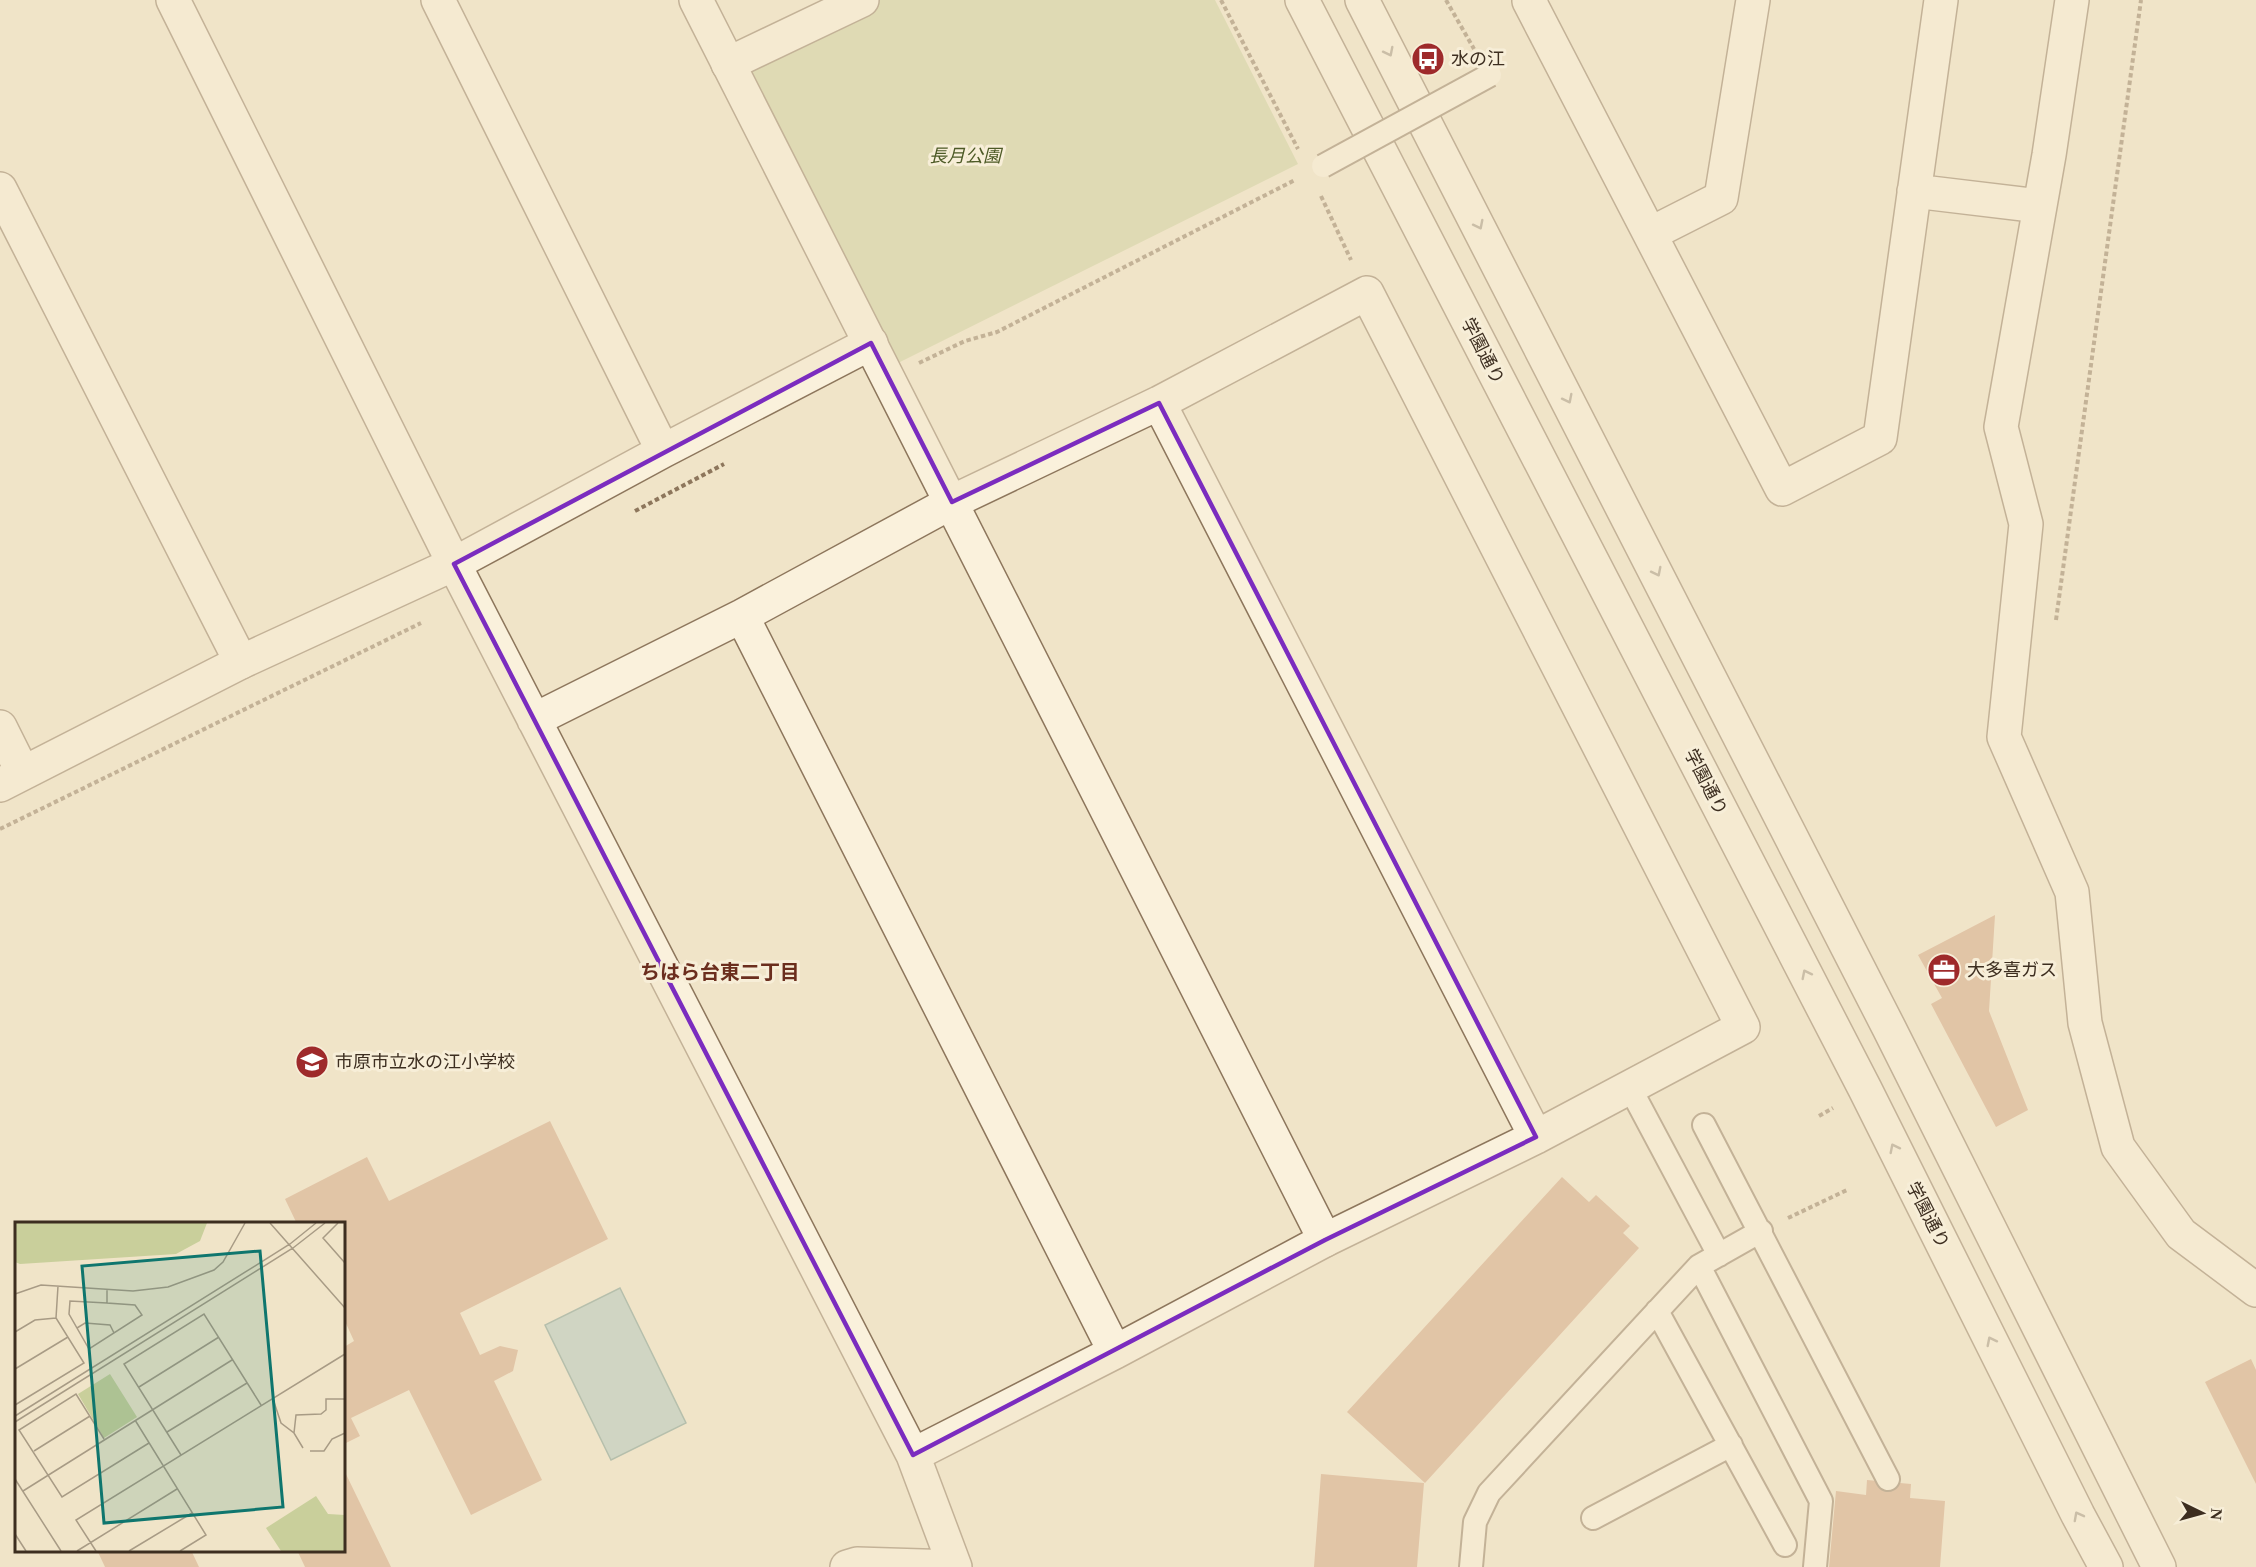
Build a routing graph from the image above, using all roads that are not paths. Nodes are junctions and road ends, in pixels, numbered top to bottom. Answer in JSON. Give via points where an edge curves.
{"nodes":[{"id":1,"x":173,"y":0,"type":"edge"},
{"id":2,"x":438,"y":0,"type":"edge"},
{"id":3,"x":696,"y":0,"type":"edge"},
{"id":4,"x":862,"y":0,"type":"edge"},
{"id":5,"x":1302,"y":0,"type":"edge"},
{"id":6,"x":1362,"y":0,"type":"edge"},
{"id":7,"x":1532,"y":0,"type":"edge"},
{"id":8,"x":1753,"y":0,"type":"edge"},
{"id":9,"x":1941,"y":0,"type":"edge"},
{"id":10,"x":2072,"y":0,"type":"edge"},
{"id":11,"x":728,"y":64,"type":"junction"},
{"id":12,"x":1490,"y":75,"type":"road end"},
{"id":13,"x":1323,"y":166,"type":"dead end"},
{"id":14,"x":0,"y":189,"type":"edge"},
{"id":15,"x":1914,"y":191,"type":"junction"},
{"id":16,"x":2040,"y":206,"type":"junction"},
{"id":17,"x":1650,"y":234,"type":"junction"},
{"id":18,"x":871,"y":343,"type":"junction"},
{"id":19,"x":1159,"y":402,"type":"junction"},
{"id":20,"x":663,"y":451,"type":"junction"},
{"id":21,"x":952,"y":502,"type":"junction"},
{"id":22,"x":454,"y":564,"type":"junction"},
{"id":23,"x":742,"y":616,"type":"junction"},
{"id":24,"x":242,"y":662,"type":"junction"},
{"id":25,"x":534,"y":720,"type":"junction"},
{"id":26,"x":0,"y":727,"type":"edge"},
{"id":27,"x":11,"y":779,"type":"edge"},
{"id":28,"x":1630,"y":1088,"type":"junction"},
{"id":29,"x":1704,"y":1125,"type":"dead end"},
{"id":30,"x":1536,"y":1137,"type":"junction"},
{"id":31,"x":1761,"y":1231,"type":"junction"},
{"id":32,"x":1325,"y":1240,"type":"junction"},
{"id":33,"x":1719,"y":1255,"type":"junction"},
{"id":34,"x":1699,"y":1266,"type":"junction"},
{"id":35,"x":2256,"y":1290,"type":"edge"},
{"id":36,"x":1657,"y":1311,"type":"junction"},
{"id":37,"x":1115,"y":1352,"type":"junction"},
{"id":38,"x":1731,"y":1445,"type":"junction"},
{"id":39,"x":913,"y":1455,"type":"junction"},
{"id":40,"x":1888,"y":1479,"type":"dead end"},
{"id":41,"x":1593,"y":1518,"type":"dead end"},
{"id":42,"x":1785,"y":1545,"type":"dead end"},
{"id":43,"x":847,"y":1567,"type":"edge"},
{"id":44,"x":955,"y":1567,"type":"edge"},
{"id":45,"x":1471,"y":1567,"type":"edge"},
{"id":46,"x":1815,"y":1567,"type":"edge"},
{"id":47,"x":2106,"y":1567,"type":"edge"},
{"id":48,"x":2159,"y":1567,"type":"edge"}],
"edges":[{"from":1,"to":22,"type":"street"},
{"from":2,"to":20,"type":"street"},
{"from":3,"to":11,"type":"street"},
{"from":4,"to":11,"type":"street"},
{"from":47,"to":5,"type":"street","name":"学園通り","one_way":true,"via":[[1865,1089]]},
{"from":6,"to":48,"type":"street","one_way":true,"via":[[1884,1018]]},
{"from":7,"to":17,"type":"street","via":[[1529,1]]},
{"from":8,"to":17,"type":"street","via":[[1721,198]]},
{"from":9,"to":15,"type":"street"},
{"from":10,"to":16,"type":"street"},
{"from":11,"to":18,"type":"street"},
{"from":12,"to":13,"type":"lane","bridge":true},
{"from":14,"to":24,"type":"street"},
{"from":15,"to":16,"type":"street"},
{"from":15,"to":17,"type":"street","via":[[1880,438],[1782,489]]},
{"from":16,"to":35,"type":"street","via":[[2001,427],[2026,524],[2004,737],[2072,892],[2085,1023],[2118,1147],[2181,1234]]},
{"from":18,"to":20,"type":"street"},
{"from":18,"to":21,"type":"street"},
{"from":19,"to":21,"type":"street"},
{"from":19,"to":28,"type":"street","via":[[1367,293],[1743,1026]]},
{"from":19,"to":30,"type":"street"},
{"from":20,"to":22,"type":"street"},
{"from":21,"to":23,"type":"street"},
{"from":21,"to":32,"type":"street"},
{"from":22,"to":24,"type":"street"},
{"from":22,"to":25,"type":"street"},
{"from":23,"to":25,"type":"street"},
{"from":23,"to":37,"type":"street"},
{"from":24,"to":27,"type":"street"},
{"from":25,"to":39,"type":"street"},
{"from":26,"to":27,"type":"street"},
{"from":28,"to":30,"type":"street"},
{"from":28,"to":33,"type":"lane"},
{"from":29,"to":31,"type":"lane"},
{"from":30,"to":32,"type":"street"},
{"from":31,"to":33,"type":"lane"},
{"from":31,"to":40,"type":"lane"},
{"from":32,"to":37,"type":"street"},
{"from":33,"to":34,"type":"lane"},
{"from":34,"to":36,"type":"lane"},
{"from":34,"to":46,"type":"lane","via":[[1821,1500]]},
{"from":36,"to":38,"type":"lane"},
{"from":36,"to":45,"type":"lane","via":[[1489,1492],[1475,1522]]},
{"from":37,"to":39,"type":"street"},
{"from":38,"to":41,"type":"lane"},
{"from":38,"to":42,"type":"lane"},
{"from":39,"to":44,"type":"street"},
{"from":43,"to":44,"type":"street"}]}
